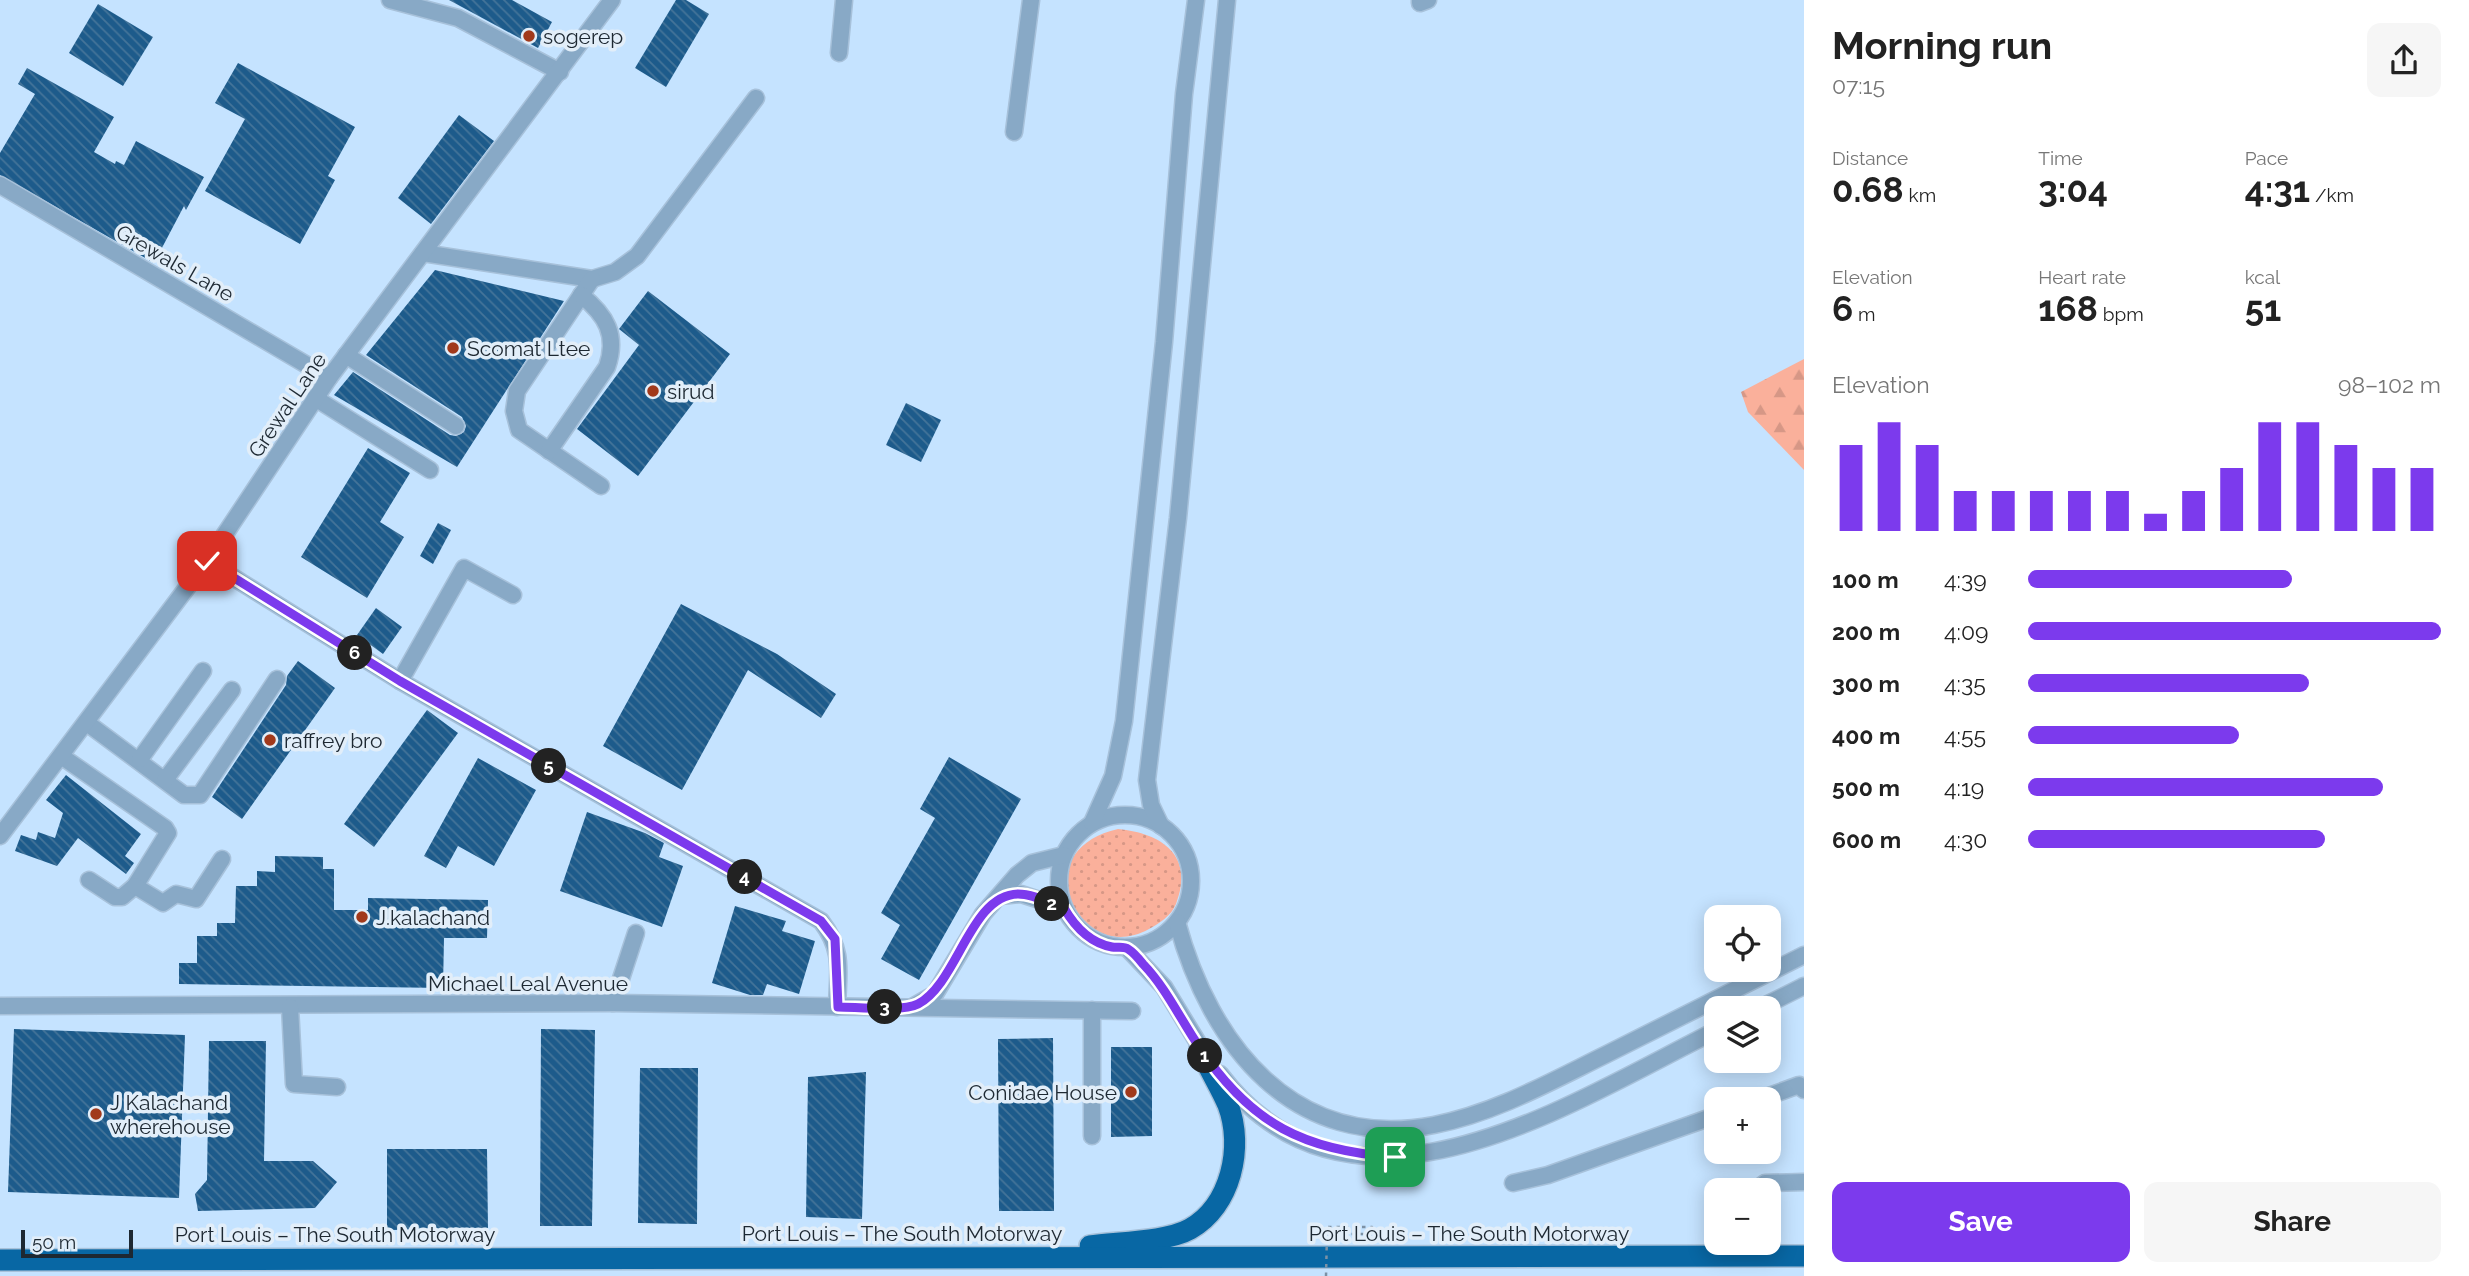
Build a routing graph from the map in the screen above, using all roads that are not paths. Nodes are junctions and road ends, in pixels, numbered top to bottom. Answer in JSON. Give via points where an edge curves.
{"nodes":[{"id":1,"x":390,"y":0,"type":"edge"},
{"id":2,"x":612,"y":0,"type":"edge"},
{"id":3,"x":844,"y":0,"type":"edge"},
{"id":4,"x":1031,"y":0,"type":"edge"},
{"id":5,"x":1196,"y":0,"type":"edge"},
{"id":6,"x":1227,"y":0,"type":"edge"},
{"id":7,"x":1420,"y":0,"type":"edge"},
{"id":8,"x":1429,"y":0,"type":"edge"},
{"id":9,"x":839,"y":53,"type":"dead end"},
{"id":10,"x":560,"y":72,"type":"junction"},
{"id":11,"x":756,"y":98,"type":"dead end"},
{"id":12,"x":1014,"y":132,"type":"dead end"},
{"id":13,"x":0,"y":186,"type":"edge"},
{"id":14,"x":424,"y":253,"type":"junction"},
{"id":15,"x":592,"y":279,"type":"junction"},
{"id":16,"x":581,"y":295,"type":"junction"},
{"id":17,"x":346,"y":355,"type":"junction"},
{"id":18,"x":329,"y":377,"type":"junction"},
{"id":19,"x":315,"y":398,"type":"junction"},
{"id":20,"x":456,"y":426,"type":"dead end"},
{"id":21,"x":549,"y":452,"type":"junction"},
{"id":22,"x":430,"y":470,"type":"dead end"},
{"id":23,"x":601,"y":486,"type":"dead end"},
{"id":24,"x":207,"y":561,"type":"junction"},
{"id":25,"x":513,"y":595,"type":"dead end"},
{"id":26,"x":203,"y":671,"type":"dead end"},
{"id":27,"x":277,"y":679,"type":"dead end"},
{"id":28,"x":400,"y":681,"type":"junction"},
{"id":29,"x":232,"y":690,"type":"dead end"},
{"id":30,"x":87,"y":723,"type":"junction"},
{"id":31,"x":61,"y":756,"type":"junction"},
{"id":32,"x":140,"y":759,"type":"junction"},
{"id":33,"x":165,"y":780,"type":"junction"},
{"id":34,"x":5,"y":817,"type":"edge"},
{"id":35,"x":1092,"y":823,"type":"junction"},
{"id":36,"x":1161,"y":826,"type":"junction"},
{"id":37,"x":0,"y":836,"type":"edge"},
{"id":38,"x":1064,"y":855,"type":"junction"},
{"id":39,"x":222,"y":859,"type":"dead end"},
{"id":40,"x":89,"y":880,"type":"dead end"},
{"id":41,"x":135,"y":886,"type":"junction"},
{"id":42,"x":1000,"y":896,"type":"junction"},
{"id":43,"x":1064,"y":908,"type":"junction"},
{"id":44,"x":1177,"y":922,"type":"junction"},
{"id":45,"x":636,"y":933,"type":"dead end"},
{"id":46,"x":1127,"y":948,"type":"junction"},
{"id":47,"x":1804,"y":955,"type":"edge"},
{"id":48,"x":1804,"y":986,"type":"edge"},
{"id":49,"x":1781,"y":998,"type":"edge"},
{"id":50,"x":613,"y":1003,"type":"junction"},
{"id":51,"x":0,"y":1006,"type":"edge"},
{"id":52,"x":914,"y":1006,"type":"junction"},
{"id":53,"x":290,"y":1007,"type":"junction"},
{"id":54,"x":838,"y":1007,"type":"junction"},
{"id":55,"x":1092,"y":1010,"type":"junction"},
{"id":56,"x":1132,"y":1011,"type":"dead end"},
{"id":57,"x":1704,"y":1036,"type":"edge"},
{"id":58,"x":1200,"y":1048,"type":"junction"},
{"id":59,"x":337,"y":1087,"type":"dead end"},
{"id":60,"x":1804,"y":1090,"type":"edge"},
{"id":61,"x":1781,"y":1092,"type":"edge"},
{"id":62,"x":1704,"y":1120,"type":"edge"},
{"id":63,"x":1092,"y":1136,"type":"dead end"},
{"id":64,"x":1804,"y":1182,"type":"edge"},
{"id":65,"x":1513,"y":1183,"type":"dead end"},
{"id":66,"x":1781,"y":1183,"type":"edge"},
{"id":67,"x":1704,"y":1250,"type":"edge"},
{"id":68,"x":1781,"y":1254,"type":"edge"},
{"id":69,"x":1804,"y":1256,"type":"edge"},
{"id":70,"x":1018,"y":1257,"type":"junction"},
{"id":71,"x":0,"y":1260,"type":"edge"}],
"edges":[{"from":1,"to":10,"type":"street","via":[[458,18]]},
{"from":2,"to":10,"type":"street","name":"Grewal Lane"},
{"from":3,"to":9,"type":"street"},
{"from":4,"to":12,"type":"street"},
{"from":5,"to":35,"type":"street","via":[[1124,721],[1113,776]]},
{"from":6,"to":36,"type":"street","via":[[1178,518],[1147,780]]},
{"from":7,"to":8,"type":"street"},
{"from":10,"to":14,"type":"street","name":"Grewal Lane"},
{"from":11,"to":15,"type":"street","via":[[637,256],[615,272]]},
{"from":13,"to":18,"type":"street","name":"Grewals Lane"},
{"from":14,"to":15,"type":"street"},
{"from":14,"to":17,"type":"street","name":"Grewal Lane"},
{"from":15,"to":16,"type":"street"},
{"from":16,"to":21,"type":"street","via":[[599,309],[610,328],[613,351]]},
{"from":16,"to":21,"type":"street","via":[[517,391],[514,411],[519,430]]},
{"from":17,"to":18,"type":"street","name":"Grewal Lane"},
{"from":17,"to":20,"type":"street"},
{"from":18,"to":19,"type":"street","name":"Grewal Lane"},
{"from":19,"to":22,"type":"street"},
{"from":19,"to":24,"type":"street","name":"Grewal Lane"},
{"from":21,"to":23,"type":"street"},
{"from":24,"to":28,"type":"street"},
{"from":24,"to":30,"type":"street","name":"Grewal Lane"},
{"from":25,"to":28,"type":"street","via":[[464,568]]},
{"from":26,"to":32,"type":"street"},
{"from":27,"to":33,"type":"street","via":[[200,795],[184,795]]},
{"from":28,"to":54,"type":"street","via":[[821,921],[835,939]]},
{"from":29,"to":33,"type":"street"},
{"from":30,"to":31,"type":"street","name":"Grewal Lane"},
{"from":30,"to":32,"type":"street"},
{"from":31,"to":34,"type":"street","name":"Grewal Lane"},
{"from":31,"to":41,"type":"street","via":[[168,833]]},
{"from":32,"to":33,"type":"street"},
{"from":34,"to":37,"type":"street","name":"Grewal Lane"},
{"from":35,"to":36,"type":"street","via":[[1127,815]]},
{"from":35,"to":38,"type":"street"},
{"from":36,"to":44,"type":"street","via":[[1180,845],[1190,870],[1188,897]]},
{"from":38,"to":42,"type":"street","via":[[1032,863]]},
{"from":38,"to":43,"type":"street","via":[[1059,872]]},
{"from":39,"to":41,"type":"street","via":[[196,898],[176,894],[163,903]]},
{"from":40,"to":41,"type":"street","via":[[115,897]]},
{"from":42,"to":43,"type":"street","via":[[1021,894]]},
{"from":42,"to":52,"type":"street","via":[[983,914],[935,994]]},
{"from":43,"to":46,"type":"street","via":[[1090,937],[1111,947]]},
{"from":44,"to":46,"type":"street","via":[[1155,940]]},
{"from":44,"to":47,"type":"street","via":[[1196,983],[1241,1056],[1273,1089],[1329,1118],[1361,1127],[1395,1129],[1434,1125],[1520,1097]]},
{"from":45,"to":50,"type":"street"},
{"from":46,"to":58,"type":"street","via":[[1164,987]]},
{"from":48,"to":49,"type":"street"},
{"from":50,"to":53,"type":"street","name":"Michael Leal Avenue"},
{"from":50,"to":54,"type":"street","name":"Michael Leal Avenue"},
{"from":51,"to":53,"type":"street","name":"Michael Leal Avenue"},
{"from":52,"to":54,"type":"street","name":"Michael Leal Avenue"},
{"from":52,"to":55,"type":"street","name":"Michael Leal Avenue"},
{"from":53,"to":59,"type":"street","via":[[294,1084]]},
{"from":55,"to":56,"type":"street","name":"Michael Leal Avenue"},
{"from":55,"to":63,"type":"street"},
{"from":57,"to":58,"type":"street","via":[[1502,1134],[1438,1152],[1395,1157],[1349,1154],[1283,1130],[1231,1089]]},
{"from":58,"to":70,"type":"highway","via":[[1228,1104],[1234,1133],[1229,1179],[1215,1205],[1190,1228],[1173,1234]]},
{"from":60,"to":61,"type":"street","via":[[1799,1085]]},
{"from":62,"to":65,"type":"street"},
{"from":64,"to":66,"type":"street"},
{"from":67,"to":70,"type":"highway","name":"Port Louis – The South Motorway"},
{"from":68,"to":69,"type":"highway","name":"Port Louis – The South Motorway"},
{"from":70,"to":71,"type":"highway","name":"Port Louis – The South Motorway"}]}
